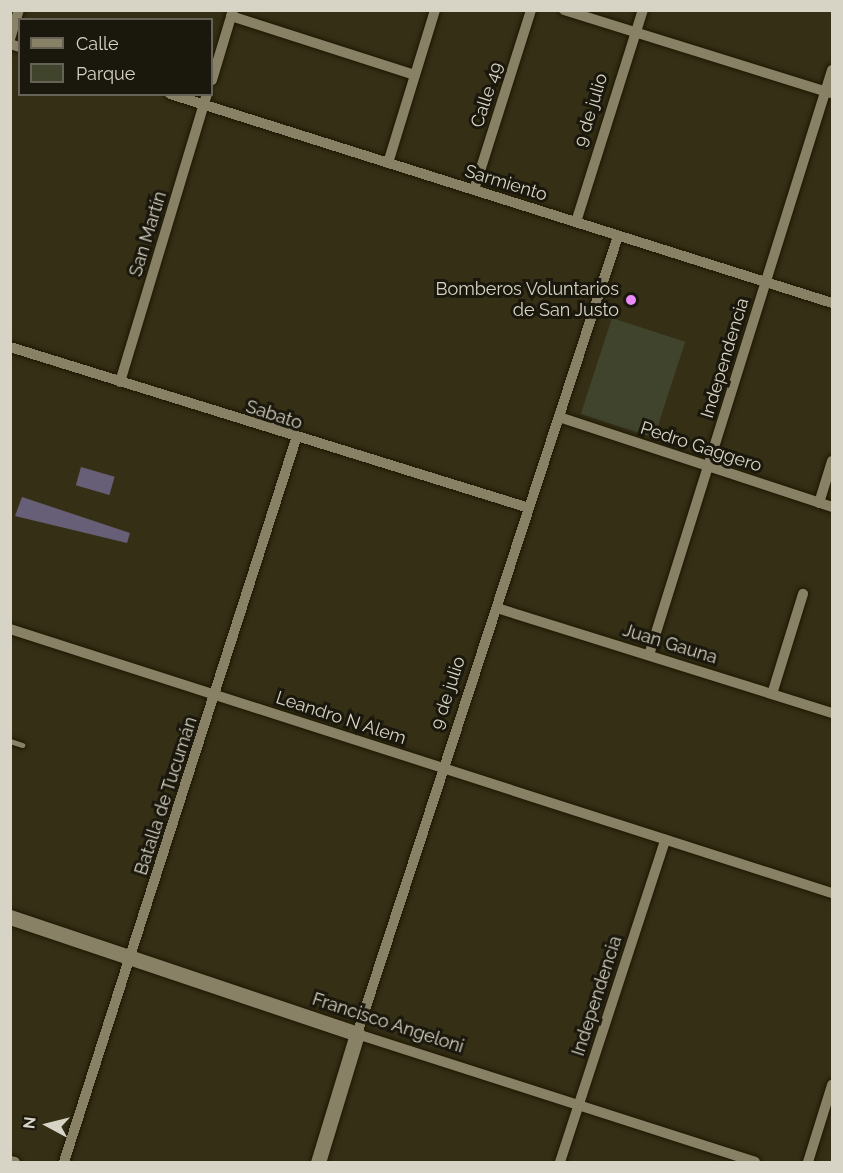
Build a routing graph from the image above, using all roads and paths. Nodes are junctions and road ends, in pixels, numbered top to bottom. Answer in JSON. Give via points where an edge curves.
{"nodes":[{"id":1,"x":20,"y":10,"type":"edge"},
{"id":2,"x":435,"y":10,"type":"edge"},
{"id":3,"x":531,"y":10,"type":"edge"},
{"id":4,"x":564,"y":10,"type":"edge"},
{"id":5,"x":643,"y":10,"type":"edge"},
{"id":6,"x":232,"y":13,"type":"edge"},
{"id":7,"x":636,"y":33,"type":"junction"},
{"id":8,"x":10,"y":39,"type":"edge"},
{"id":9,"x":832,"y":70,"type":"edge"},
{"id":10,"x":415,"y":75,"type":"junction"},
{"id":11,"x":213,"y":77,"type":"edge"},
{"id":12,"x":829,"y":92,"type":"edge"},
{"id":13,"x":182,"y":96,"type":"edge"},
{"id":14,"x":206,"y":100,"type":"edge"},
{"id":15,"x":388,"y":163,"type":"junction"},
{"id":16,"x":474,"y":190,"type":"junction"},
{"id":17,"x":576,"y":222,"type":"junction"},
{"id":18,"x":618,"y":236,"type":"junction"},
{"id":19,"x":766,"y":282,"type":"junction"},
{"id":20,"x":832,"y":303,"type":"edge"},
{"id":21,"x":10,"y":347,"type":"edge"},
{"id":22,"x":120,"y":382,"type":"junction"},
{"id":23,"x":559,"y":417,"type":"junction"},
{"id":24,"x":296,"y":439,"type":"junction"},
{"id":25,"x":832,"y":461,"type":"edge"},
{"id":26,"x":708,"y":467,"type":"junction"},
{"id":27,"x":819,"y":503,"type":"junction"},
{"id":28,"x":832,"y":507,"type":"edge"},
{"id":29,"x":529,"y":508,"type":"junction"},
{"id":30,"x":803,"y":594,"type":"dead end"},
{"id":31,"x":496,"y":608,"type":"junction"},
{"id":32,"x":10,"y":630,"type":"edge"},
{"id":33,"x":649,"y":655,"type":"junction"},
{"id":34,"x":772,"y":694,"type":"junction"},
{"id":35,"x":217,"y":696,"type":"junction"},
{"id":36,"x":832,"y":713,"type":"edge"},
{"id":37,"x":10,"y":741,"type":"edge"},
{"id":38,"x":22,"y":745,"type":"dead end"},
{"id":39,"x":444,"y":768,"type":"junction"},
{"id":40,"x":665,"y":840,"type":"junction"},
{"id":41,"x":832,"y":893,"type":"edge"},
{"id":42,"x":10,"y":917,"type":"edge"},
{"id":43,"x":131,"y":957,"type":"junction"},
{"id":44,"x":357,"y":1034,"type":"junction"},
{"id":45,"x":832,"y":1085,"type":"edge"},
{"id":46,"x":579,"y":1105,"type":"junction"},
{"id":47,"x":64,"y":1162,"type":"edge"},
{"id":48,"x":318,"y":1162,"type":"edge"},
{"id":49,"x":560,"y":1162,"type":"edge"},
{"id":50,"x":755,"y":1162,"type":"edge"},
{"id":51,"x":808,"y":1162,"type":"edge"}],
"edges":[{"from":1,"to":8,"type":"street"},
{"from":2,"to":10,"type":"street"},
{"from":3,"to":16,"type":"street","name":"Calle 49"},
{"from":4,"to":7,"type":"street"},
{"from":5,"to":7,"type":"street","name":"9 de julio"},
{"from":6,"to":10,"type":"street"},
{"from":6,"to":11,"type":"street"},
{"from":7,"to":12,"type":"street"},
{"from":7,"to":17,"type":"street","name":"9 de julio"},
{"from":9,"to":12,"type":"street","name":"Independencia"},
{"from":10,"to":15,"type":"street"},
{"from":12,"to":19,"type":"street","name":"Independencia"},
{"from":13,"to":14,"type":"street","name":"Sarmiento"},
{"from":14,"to":15,"type":"street","name":"Sarmiento"},
{"from":14,"to":22,"type":"street","name":"San Martín"},
{"from":15,"to":16,"type":"street","name":"Sarmiento"},
{"from":16,"to":17,"type":"street","name":"Sarmiento"},
{"from":17,"to":18,"type":"street","name":"Sarmiento"},
{"from":18,"to":19,"type":"street","name":"Sarmiento"},
{"from":18,"to":23,"type":"street","name":"9 de julio"},
{"from":19,"to":20,"type":"street","name":"Sarmiento"},
{"from":19,"to":26,"type":"street","name":"Independencia"},
{"from":21,"to":22,"type":"street","name":"Sabato"},
{"from":22,"to":24,"type":"street","name":"Sabato"},
{"from":23,"to":26,"type":"street","name":"Pedro Gaggero"},
{"from":23,"to":29,"type":"street","name":"9 de julio"},
{"from":24,"to":29,"type":"street","name":"Sabato"},
{"from":24,"to":35,"type":"street","name":"Batalla de Tucumán"},
{"from":25,"to":27,"type":"street"},
{"from":26,"to":27,"type":"street","name":"Pedro Gaggero"},
{"from":26,"to":33,"type":"street","name":"Independencia"},
{"from":27,"to":28,"type":"street","name":"Pedro Gaggero"},
{"from":29,"to":31,"type":"street","name":"9 de julio"},
{"from":30,"to":34,"type":"street"},
{"from":31,"to":33,"type":"street","name":"Juan Gauna"},
{"from":31,"to":39,"type":"street","name":"9 de julio"},
{"from":32,"to":35,"type":"street","name":"Leandro N Alem"},
{"from":33,"to":34,"type":"street","name":"Juan Gauna"},
{"from":34,"to":36,"type":"street","name":"Juan Gauna"},
{"from":35,"to":39,"type":"street","name":"Leandro N Alem"},
{"from":35,"to":43,"type":"street","name":"Batalla de Tucumán"},
{"from":37,"to":38,"type":"lane"},
{"from":39,"to":40,"type":"street","name":"Leandro N Alem"},
{"from":39,"to":44,"type":"street","name":"9 de julio"},
{"from":40,"to":41,"type":"street","name":"Leandro N Alem"},
{"from":40,"to":46,"type":"street","name":"Independencia"},
{"from":42,"to":43,"type":"main road","name":"Francisco Angeloni"},
{"from":43,"to":44,"type":"main road","name":"Francisco Angeloni"},
{"from":43,"to":47,"type":"street","name":"Batalla de Tucumán"},
{"from":44,"to":46,"type":"street","name":"Francisco Angeloni"},
{"from":44,"to":48,"type":"main road","name":"9 de julio"},
{"from":45,"to":51,"type":"street"},
{"from":46,"to":49,"type":"street","name":"Independencia"},
{"from":46,"to":50,"type":"street","name":"Francisco Angeloni"}]}
